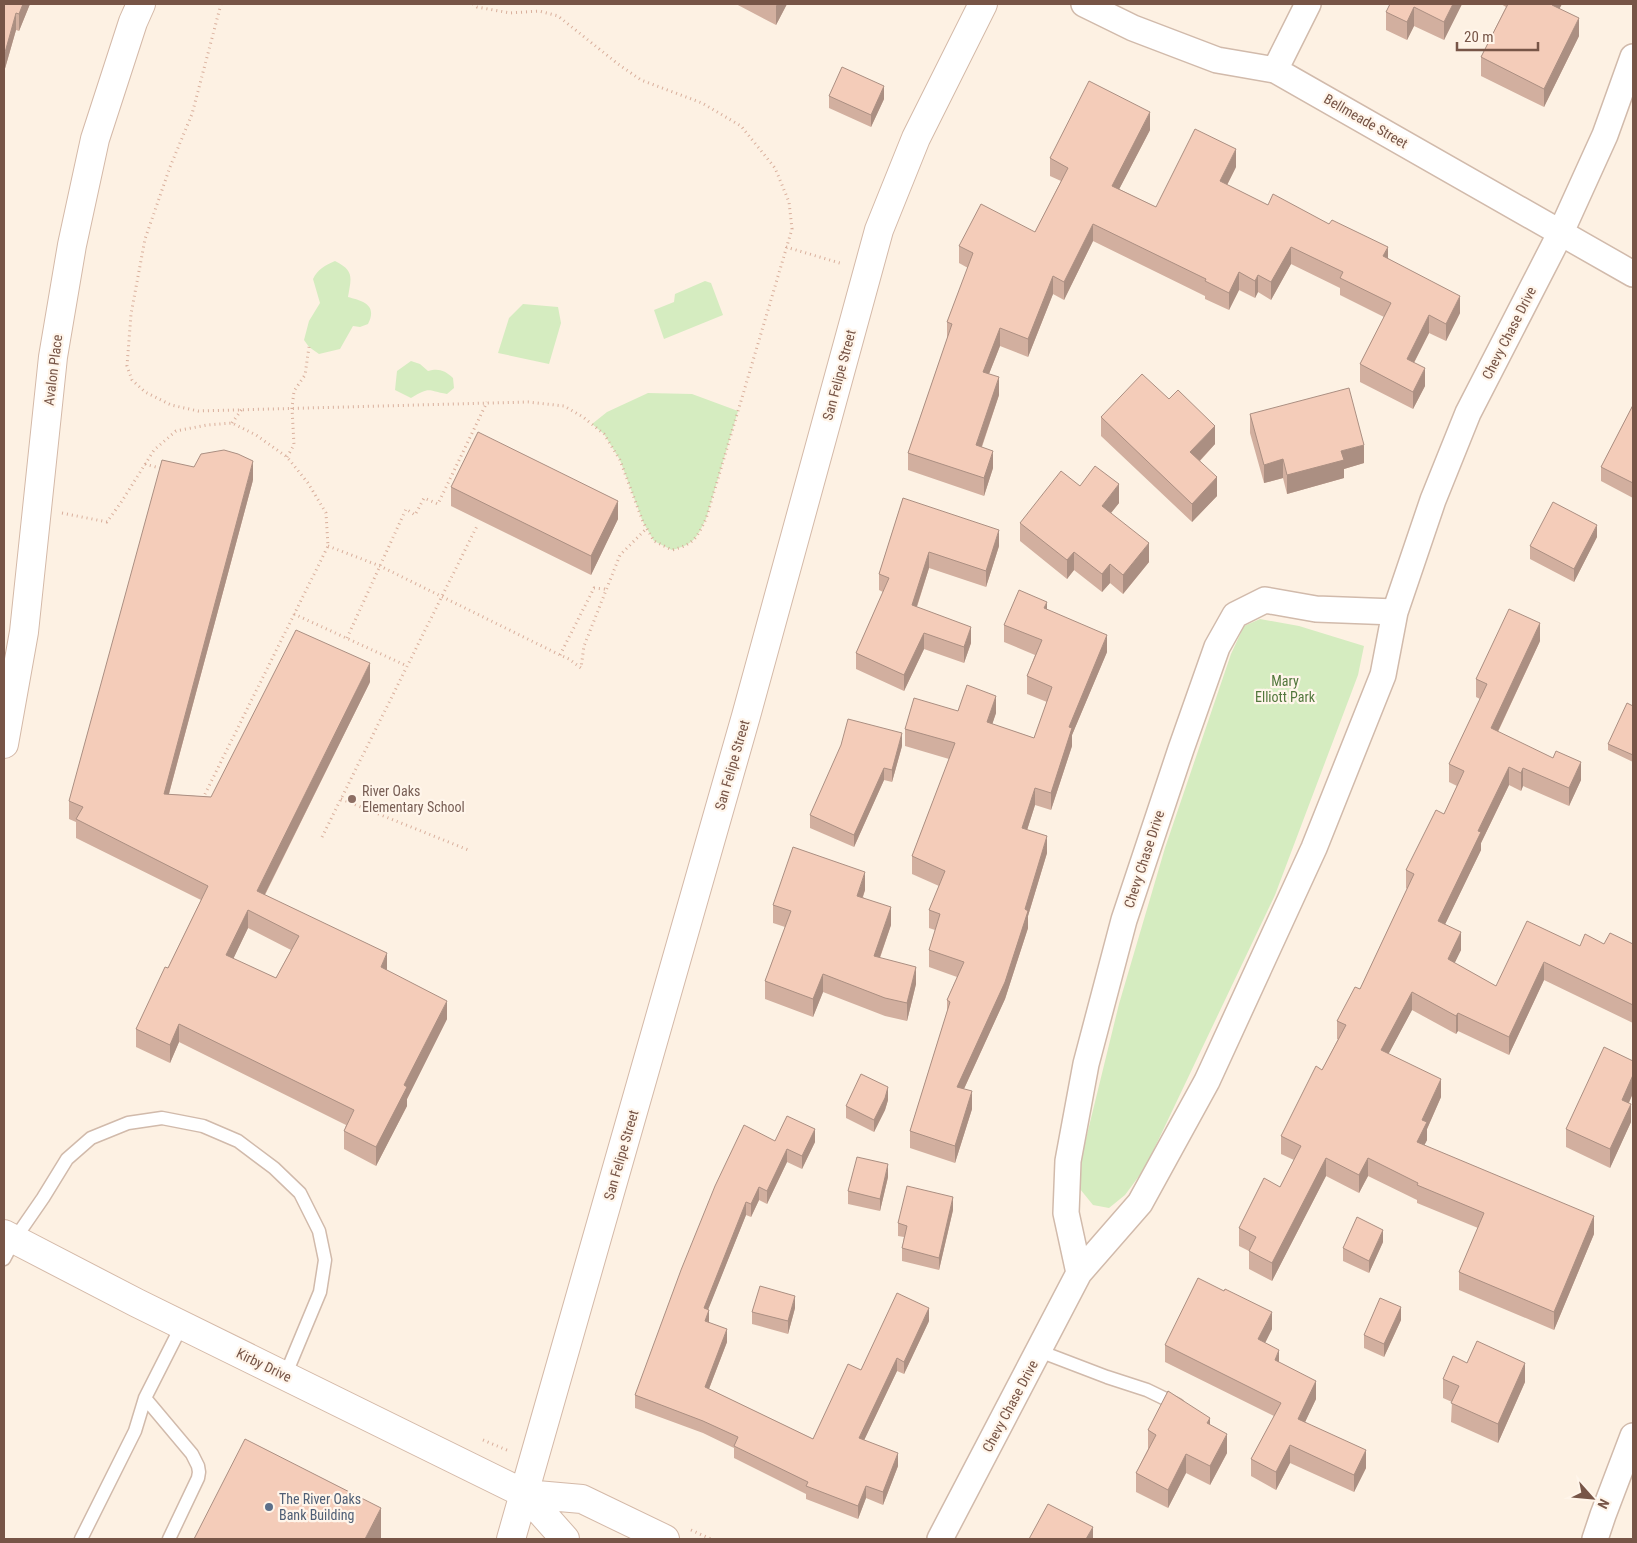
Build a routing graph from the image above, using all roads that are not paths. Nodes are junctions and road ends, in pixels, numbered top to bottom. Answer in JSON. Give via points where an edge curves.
{"nodes":[{"id":1,"x":141,"y":4,"type":"edge"},
{"id":2,"x":983,"y":4,"type":"edge"},
{"id":3,"x":1084,"y":4,"type":"edge"},
{"id":4,"x":1308,"y":4,"type":"edge"},
{"id":5,"x":1633,"y":58,"type":"edge"},
{"id":6,"x":1275,"y":70,"type":"junction"},
{"id":7,"x":1561,"y":232,"type":"junction"},
{"id":8,"x":1633,"y":274,"type":"edge"},
{"id":9,"x":1395,"y":612,"type":"junction"},
{"id":10,"x":4,"y":744,"type":"edge"},
{"id":11,"x":7,"y":1244,"type":"edge"},
{"id":12,"x":1079,"y":1273,"type":"junction"},
{"id":13,"x":182,"y":1325,"type":"junction"},
{"id":14,"x":1039,"y":1350,"type":"junction"},
{"id":15,"x":285,"y":1376,"type":"junction"},
{"id":16,"x":145,"y":1398,"type":"junction"},
{"id":17,"x":1188,"y":1411,"type":"edge"},
{"id":18,"x":1633,"y":1436,"type":"edge"},
{"id":19,"x":525,"y":1494,"type":"junction"},
{"id":20,"x":675,"y":1533,"type":"edge"},
{"id":21,"x":81,"y":1539,"type":"edge"},
{"id":22,"x":168,"y":1539,"type":"edge"},
{"id":23,"x":512,"y":1539,"type":"edge"},
{"id":24,"x":565,"y":1539,"type":"edge"},
{"id":25,"x":940,"y":1539,"type":"edge"},
{"id":26,"x":1595,"y":1539,"type":"edge"}],
"edges":[{"from":1,"to":10,"type":"main road","name":"Avalon Place","via":[[94,139],[72,245],[53,357],[24,632]]},
{"from":2,"to":19,"type":"main road","name":"San Felipe Street","via":[[916,138],[879,230],[746,716]]},
{"from":3,"to":6,"type":"street","name":"Bellmeade Street","via":[[1133,28],[1217,60]]},
{"from":4,"to":6,"type":"street"},
{"from":5,"to":7,"type":"street","name":"Chevy Chase Drive","via":[[1605,136]]},
{"from":6,"to":7,"type":"street","name":"Bellmeade Street"},
{"from":7,"to":8,"type":"street","name":"Bellmeade Street"},
{"from":7,"to":9,"type":"street","name":"Chevy Chase Drive","via":[[1468,413],[1433,500]]},
{"from":9,"to":12,"type":"street","name":"Chevy Chase Drive","via":[[1383,675],[1314,848],[1207,1081],[1140,1203]]},
{"from":9,"to":12,"type":"street","name":"Chevy Chase Drive","via":[[1316,608],[1265,600],[1235,615],[1217,647],[1124,920],[1086,1064],[1068,1161],[1066,1213]]},
{"from":11,"to":13,"type":"main road","name":"Kirby Drive"},
{"from":11,"to":15,"type":"lane","via":[[43,1198],[67,1159],[91,1138],[128,1123],[162,1118],[203,1126],[238,1141],[300,1193],[319,1231],[325,1260],[320,1292]]},
{"from":12,"to":14,"type":"street","name":"Chevy Chase Drive"},
{"from":13,"to":15,"type":"main road","name":"Kirby Drive"},
{"from":13,"to":16,"type":"lane"},
{"from":14,"to":17,"type":"lane","via":[[1147,1390]]},
{"from":14,"to":25,"type":"street","name":"Chevy Chase Drive"},
{"from":15,"to":19,"type":"main road","name":"Kirby Drive"},
{"from":16,"to":21,"type":"lane","via":[[135,1431]]},
{"from":16,"to":22,"type":"lane","via":[[192,1454],[200,1472]]},
{"from":18,"to":26,"type":"street"},
{"from":19,"to":20,"type":"main road","name":"Kirby Drive","via":[[582,1499]]},
{"from":19,"to":23,"type":"main road","name":"San Felipe Street"},
{"from":19,"to":24,"type":"main road","name":"Kirby Drive"}]}
